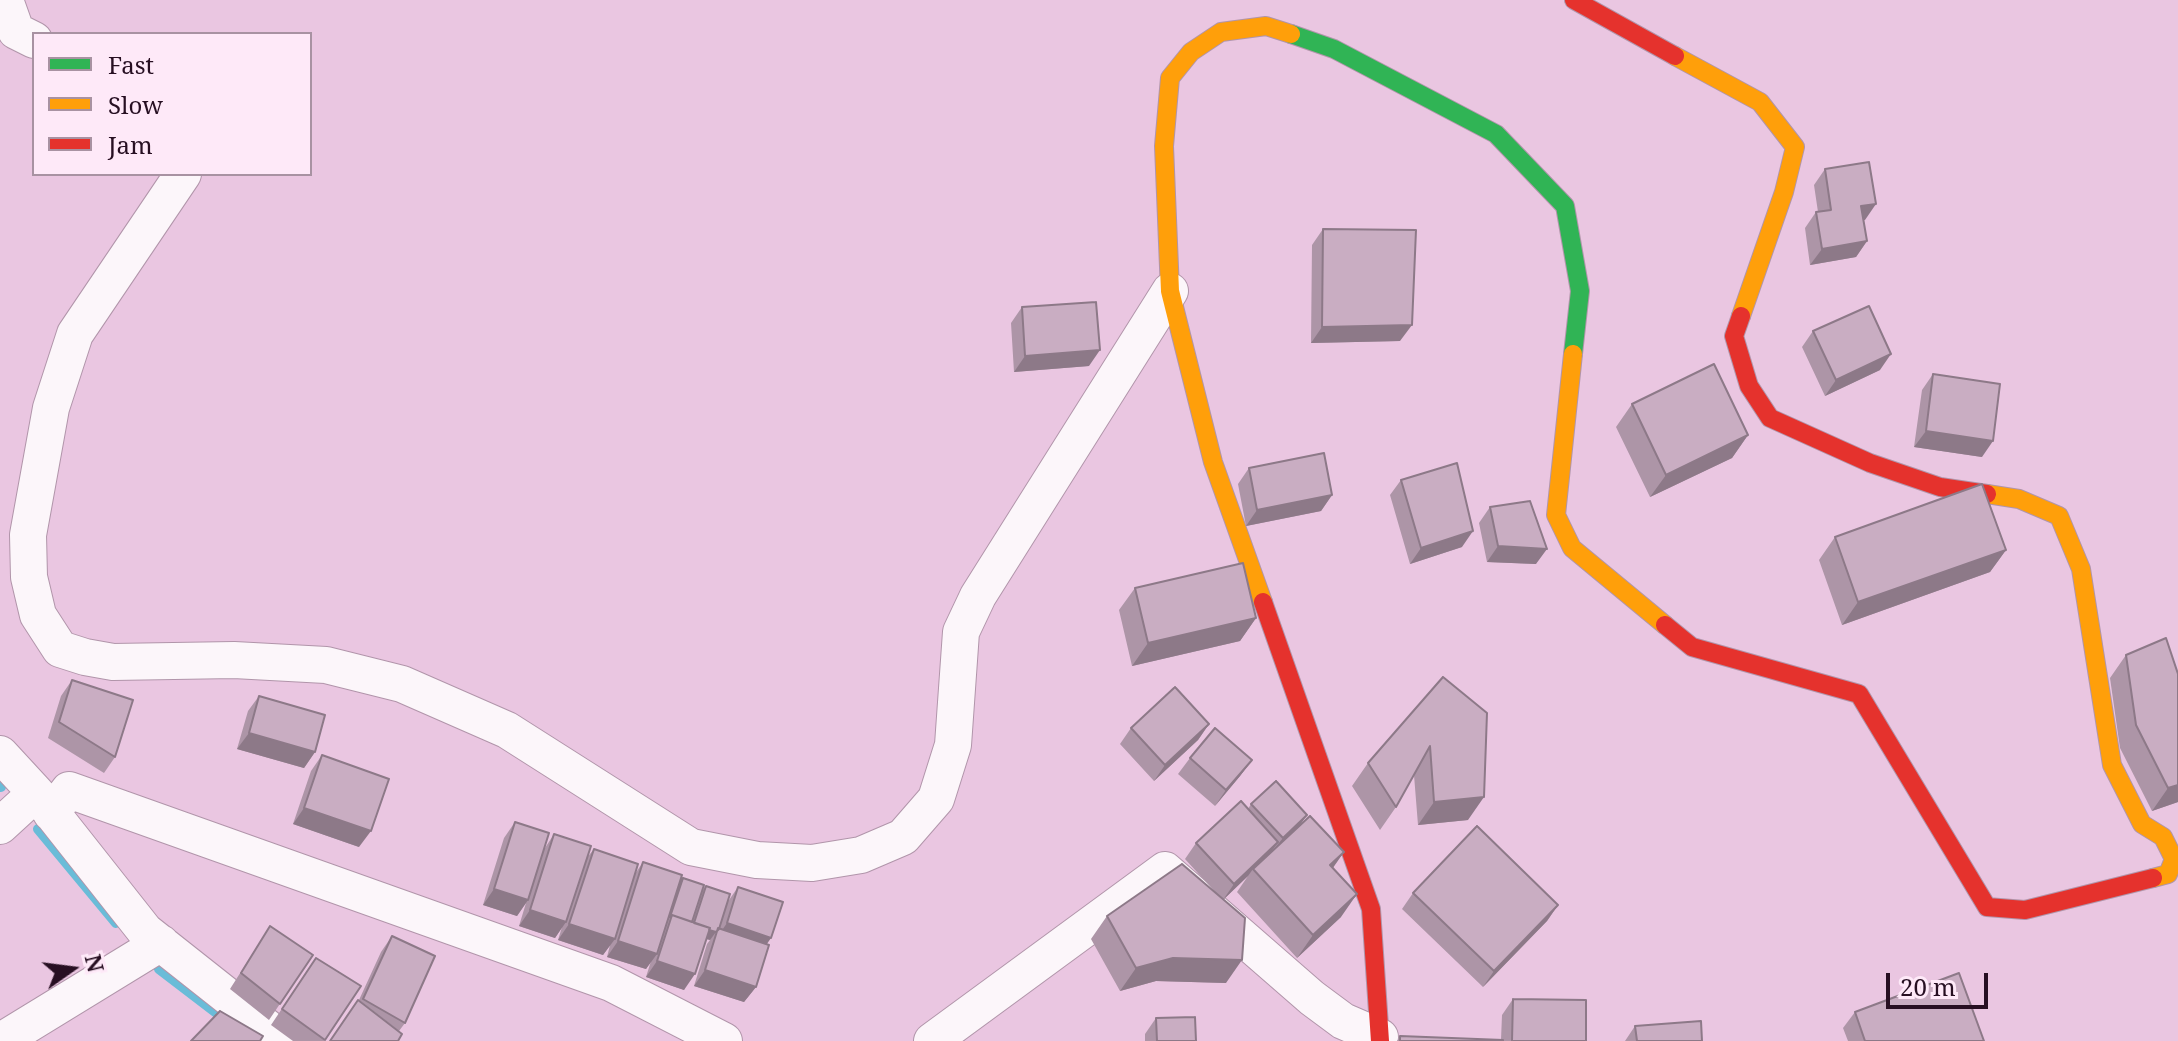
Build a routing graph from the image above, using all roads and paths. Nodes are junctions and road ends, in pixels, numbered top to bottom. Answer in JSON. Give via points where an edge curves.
{"nodes":[{"id":1,"x":5,"y":0,"type":"edge"},
{"id":2,"x":1574,"y":0,"type":"edge"},
{"id":3,"x":32,"y":39,"type":"edge"},
{"id":4,"x":182,"y":176,"type":"edge"},
{"id":5,"x":1170,"y":291,"type":"junction"},
{"id":6,"x":0,"y":754,"type":"edge"},
{"id":7,"x":43,"y":803,"type":"junction"},
{"id":8,"x":0,"y":826,"type":"edge"},
{"id":9,"x":161,"y":943,"type":"junction"},
{"id":10,"x":1380,"y":1039,"type":"edge"},
{"id":11,"x":1,"y":1041,"type":"edge"},
{"id":12,"x":284,"y":1041,"type":"edge"},
{"id":13,"x":724,"y":1041,"type":"edge"},
{"id":14,"x":932,"y":1041,"type":"edge"}],
"edges":[{"from":1,"to":3,"type":"street","via":[[16,31]]},
{"from":2,"to":5,"type":"street","via":[[1760,102],[1795,147],[1734,336],[1749,386],[1770,418],[1870,463],[1940,487],[2019,499],[2059,516],[2081,569],[2112,765],[2142,824],[2163,837],[2174,859],[2168,874],[2025,910],[1987,907],[1859,694],[1692,647],[1572,548],[1556,515],[1580,291],[1565,206],[1496,134],[1334,49],[1266,26],[1221,32],[1191,52],[1170,78],[1164,146]]},
{"from":4,"to":5,"type":"street","via":[[75,334],[51,408],[28,535],[29,577],[38,615],[60,649],[113,662],[326,665],[402,684],[507,730],[691,847],[757,860],[812,863],[861,855],[903,837],[936,799],[953,745],[961,632],[978,596]]},
{"from":5,"to":10,"type":"street","via":[[1213,462],[1371,909]]},
{"from":6,"to":7,"type":"street"},
{"from":7,"to":8,"type":"street"},
{"from":7,"to":9,"type":"street","via":[[145,931]]},
{"from":7,"to":13,"type":"street","via":[[69,790],[611,983]]},
{"from":9,"to":11,"type":"street"},
{"from":9,"to":12,"type":"street"},
{"from":10,"to":14,"type":"street","via":[[1312,998],[1165,870]]}]}
